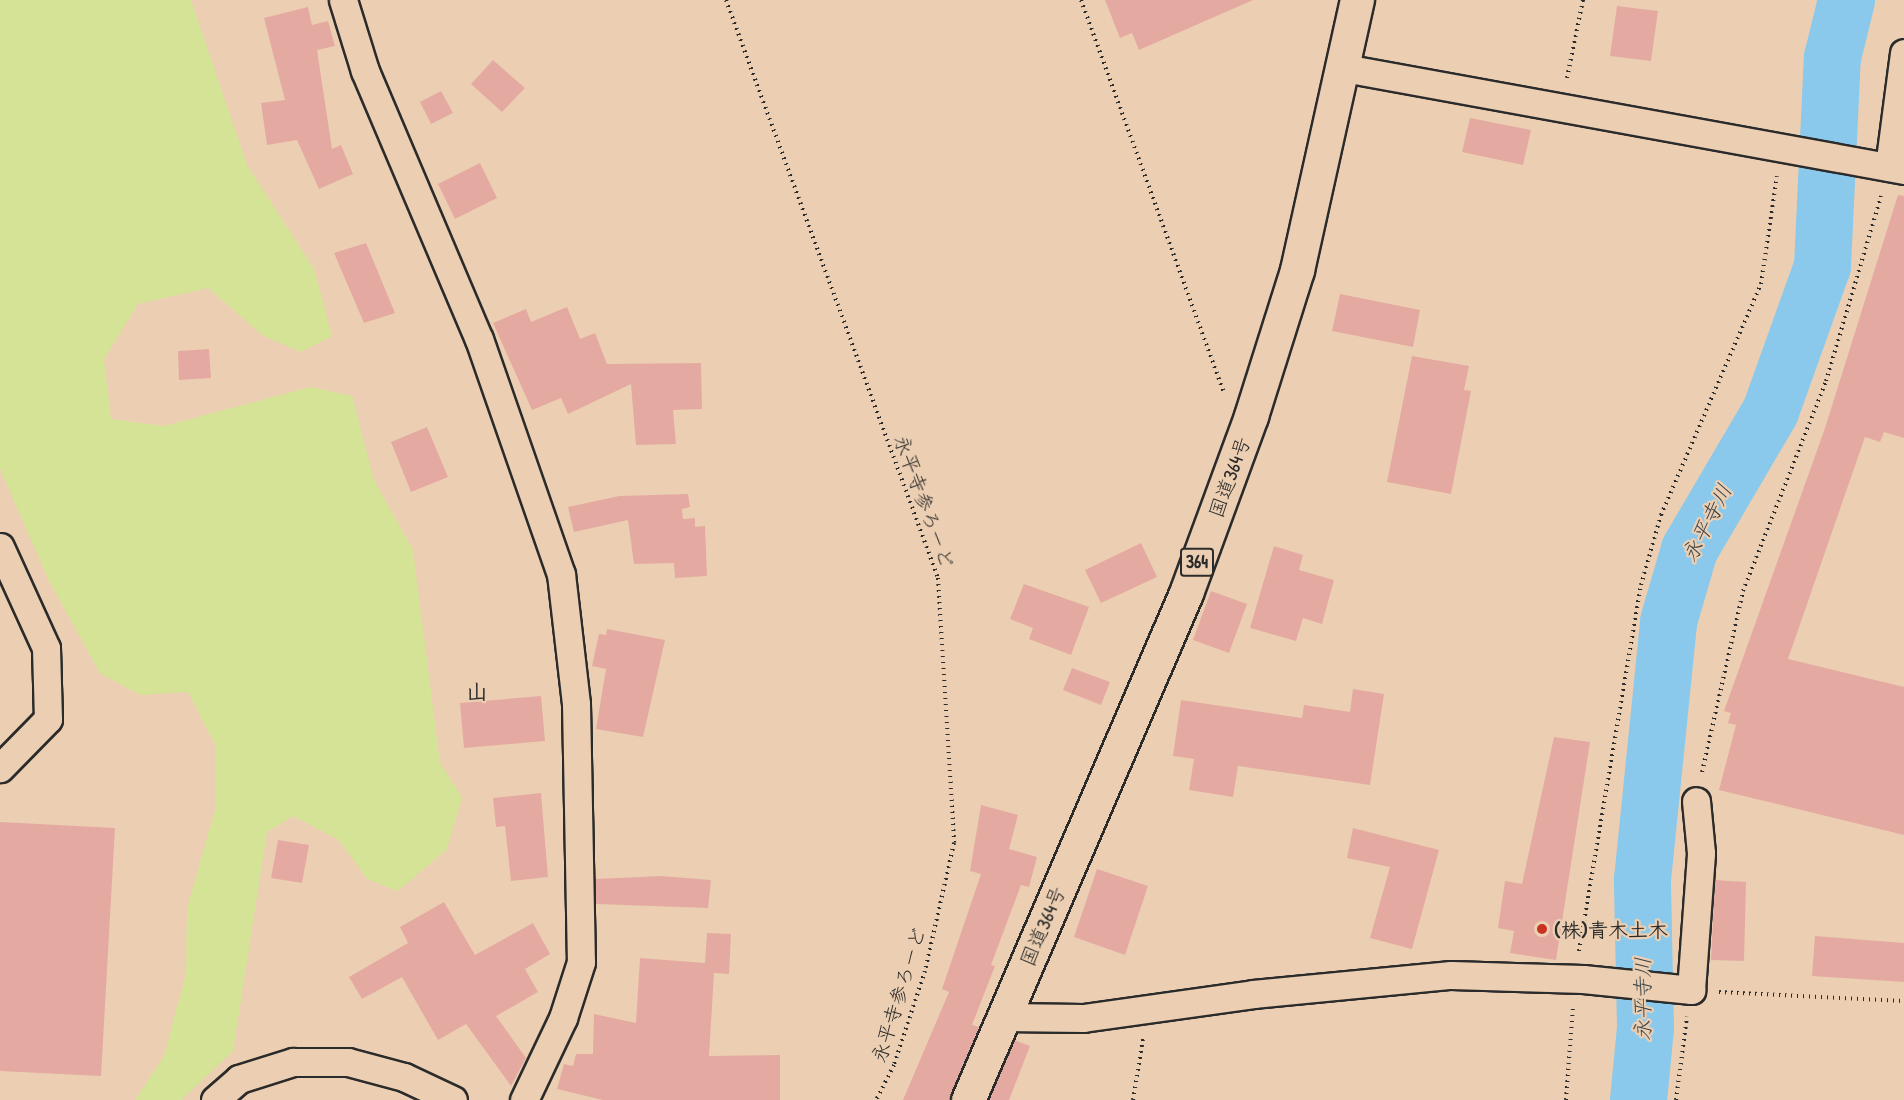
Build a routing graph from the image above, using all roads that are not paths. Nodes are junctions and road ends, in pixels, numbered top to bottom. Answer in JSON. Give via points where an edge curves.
{"nodes":[{"id":1,"x":343,"y":0,"type":"edge"},
{"id":2,"x":1357,"y":0,"type":"edge"},
{"id":3,"x":1904,"y":53,"type":"edge"},
{"id":4,"x":1344,"y":68,"type":"junction"},
{"id":5,"x":1887,"y":166,"type":"edge"},
{"id":6,"x":0,"y":547,"type":"edge"},
{"id":7,"x":0,"y":768,"type":"edge"},
{"id":8,"x":1696,"y":801,"type":"road end"},
{"id":9,"x":1004,"y":1017,"type":"junction"},
{"id":10,"x":215,"y":1100,"type":"edge"},
{"id":11,"x":453,"y":1100,"type":"edge"},
{"id":12,"x":524,"y":1100,"type":"edge"},
{"id":13,"x":968,"y":1100,"type":"edge"}],
"edges":[{"from":1,"to":12,"type":"street","via":[[369,81],[483,350],[561,574],[576,704],[581,962],[563,1018]]},
{"from":2,"to":4,"type":"highway","name":"国道364号","number":"364"},
{"from":3,"to":5,"type":"street"},
{"from":4,"to":5,"type":"street"},
{"from":4,"to":9,"type":"highway","name":"国道364号","number":"364","via":[[1297,270],[1251,416],[1186,593]]},
{"from":6,"to":7,"type":"street","via":[[46,648],[48,719]]},
{"from":8,"to":9,"type":"street","via":[[1701,853],[1684,989],[1579,979],[1451,975],[1083,1018]]},
{"from":9,"to":13,"type":"highway","name":"国道364号","number":"364"},
{"from":10,"to":11,"type":"street","via":[[239,1079],[293,1062],[348,1062],[404,1077]]}]}
